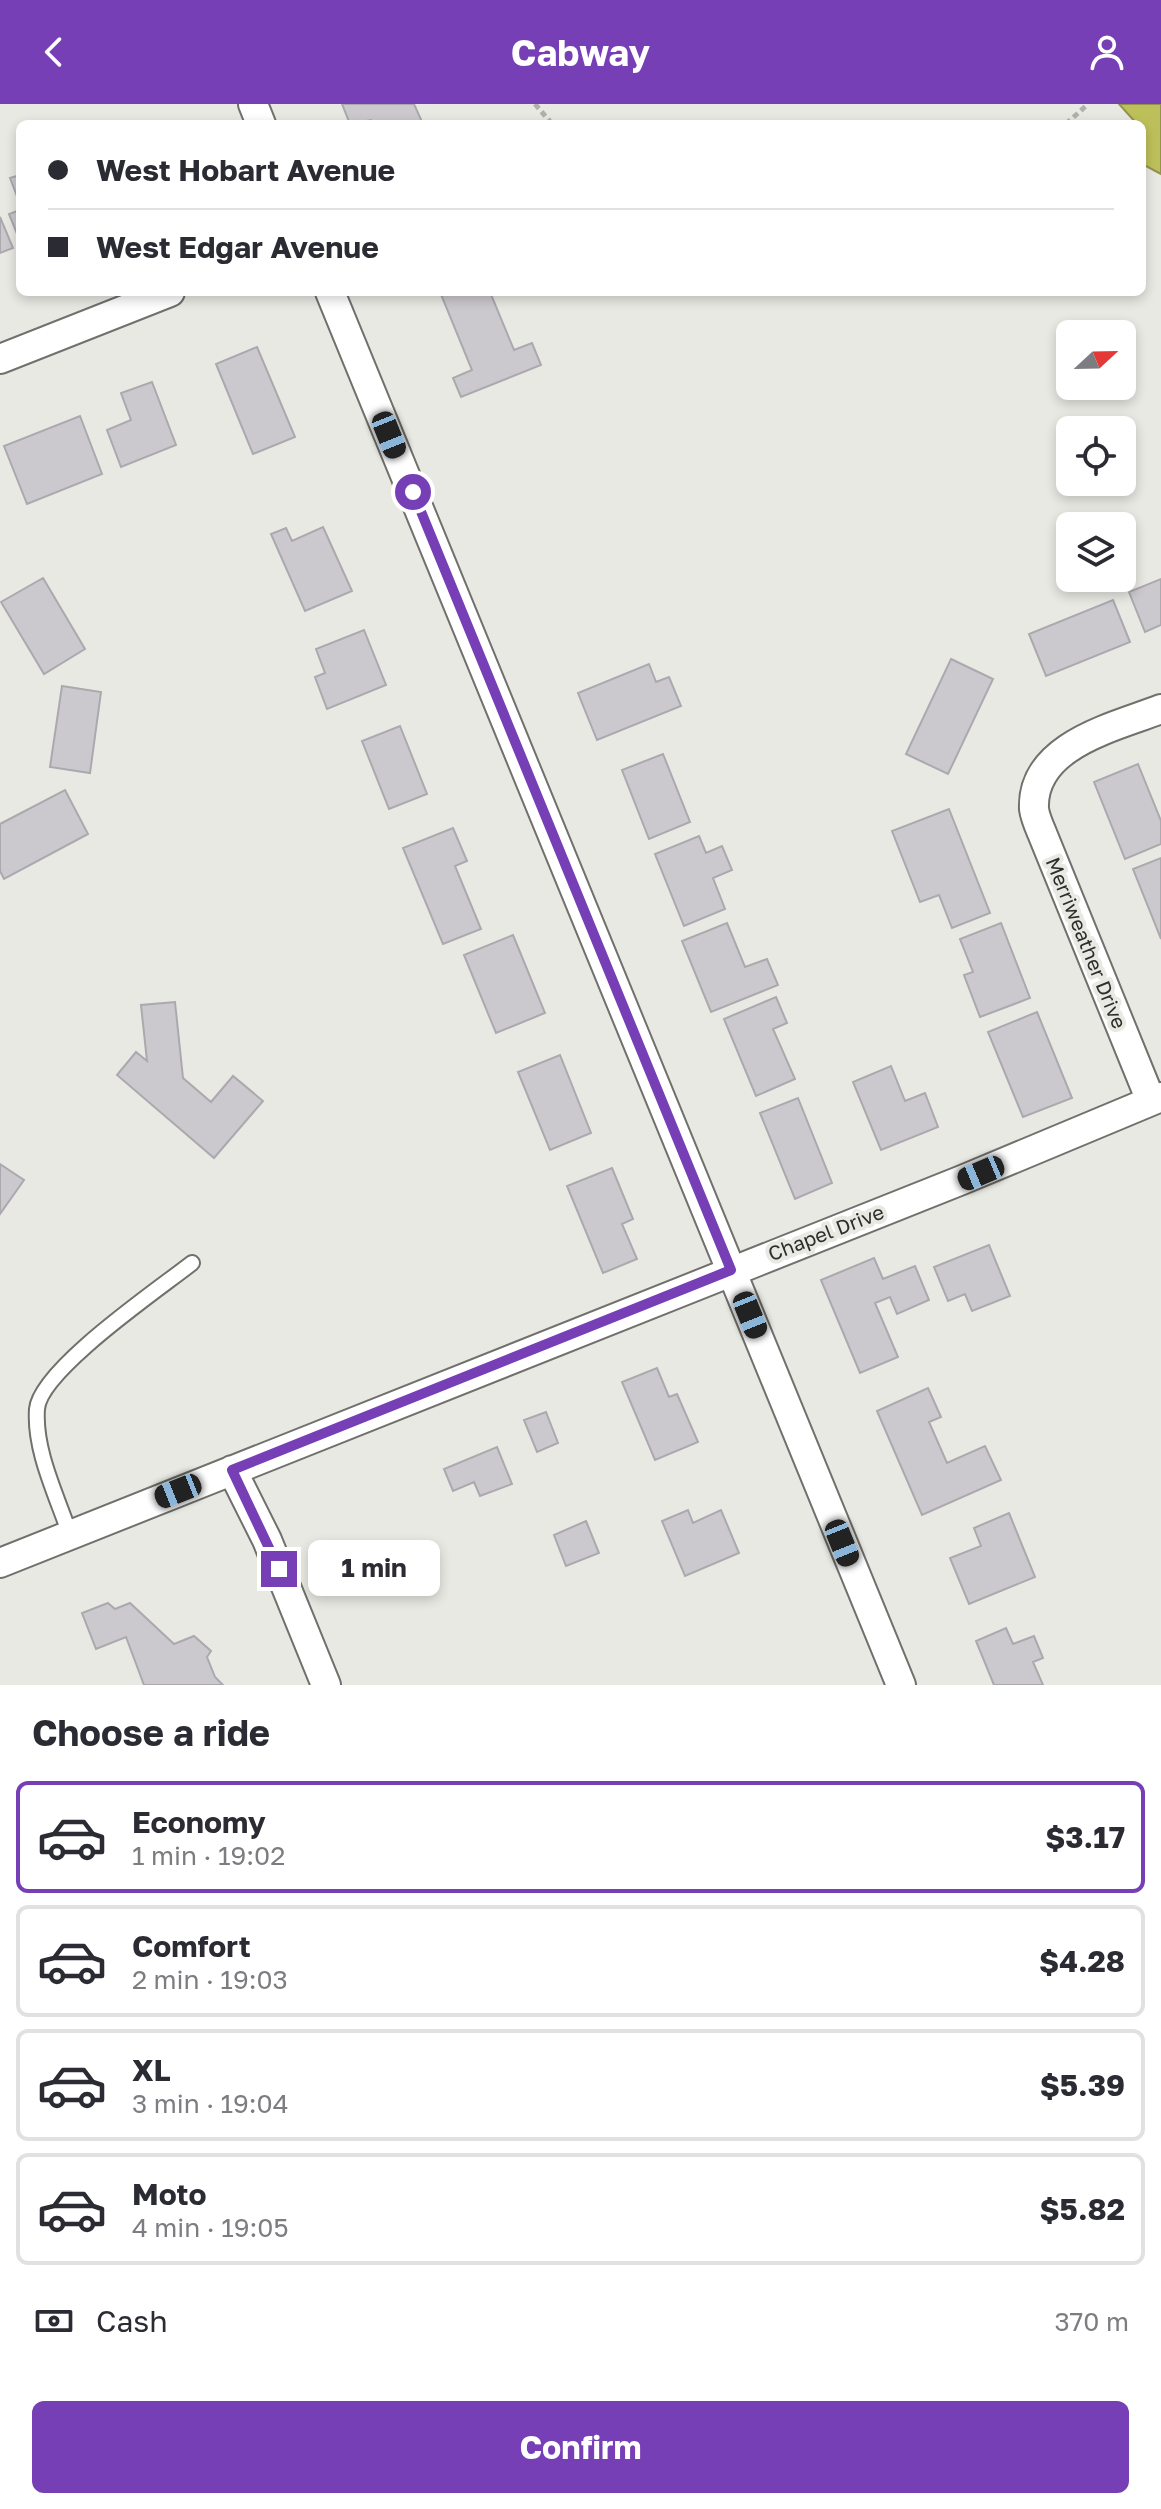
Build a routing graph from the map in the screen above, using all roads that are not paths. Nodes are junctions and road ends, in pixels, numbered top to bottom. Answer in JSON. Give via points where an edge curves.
{"nodes":[{"id":1,"x":160,"y":296,"type":"edge"},
{"id":2,"x":332,"y":296,"type":"edge"},
{"id":3,"x":0,"y":359,"type":"edge"},
{"id":4,"x":1161,"y":709,"type":"edge"},
{"id":5,"x":1156,"y":1099,"type":"edge"},
{"id":6,"x":192,"y":1263,"type":"dead end"},
{"id":7,"x":731,"y":1270,"type":"junction"},
{"id":8,"x":232,"y":1470,"type":"junction"},
{"id":9,"x":70,"y":1535,"type":"junction"},
{"id":10,"x":0,"y":1563,"type":"edge"},
{"id":11,"x":326,"y":1685,"type":"edge"},
{"id":12,"x":901,"y":1685,"type":"edge"}],
"edges":[{"from":1,"to":3,"type":"street"},
{"from":2,"to":7,"type":"street"},
{"from":4,"to":5,"type":"street","name":"Merriweather Drive","via":[[1071,747],[1049,766],[1034,809]]},
{"from":5,"to":7,"type":"street","name":"Chapel Drive"},
{"from":6,"to":9,"type":"lane","via":[[70,1359],[47,1384],[37,1406],[39,1437]]},
{"from":7,"to":8,"type":"street","name":"Chapel Drive"},
{"from":7,"to":12,"type":"street"},
{"from":8,"to":9,"type":"street","name":"Chapel Drive"},
{"from":8,"to":11,"type":"street","via":[[267,1540]]},
{"from":9,"to":10,"type":"street","name":"Chapel Drive"}]}
